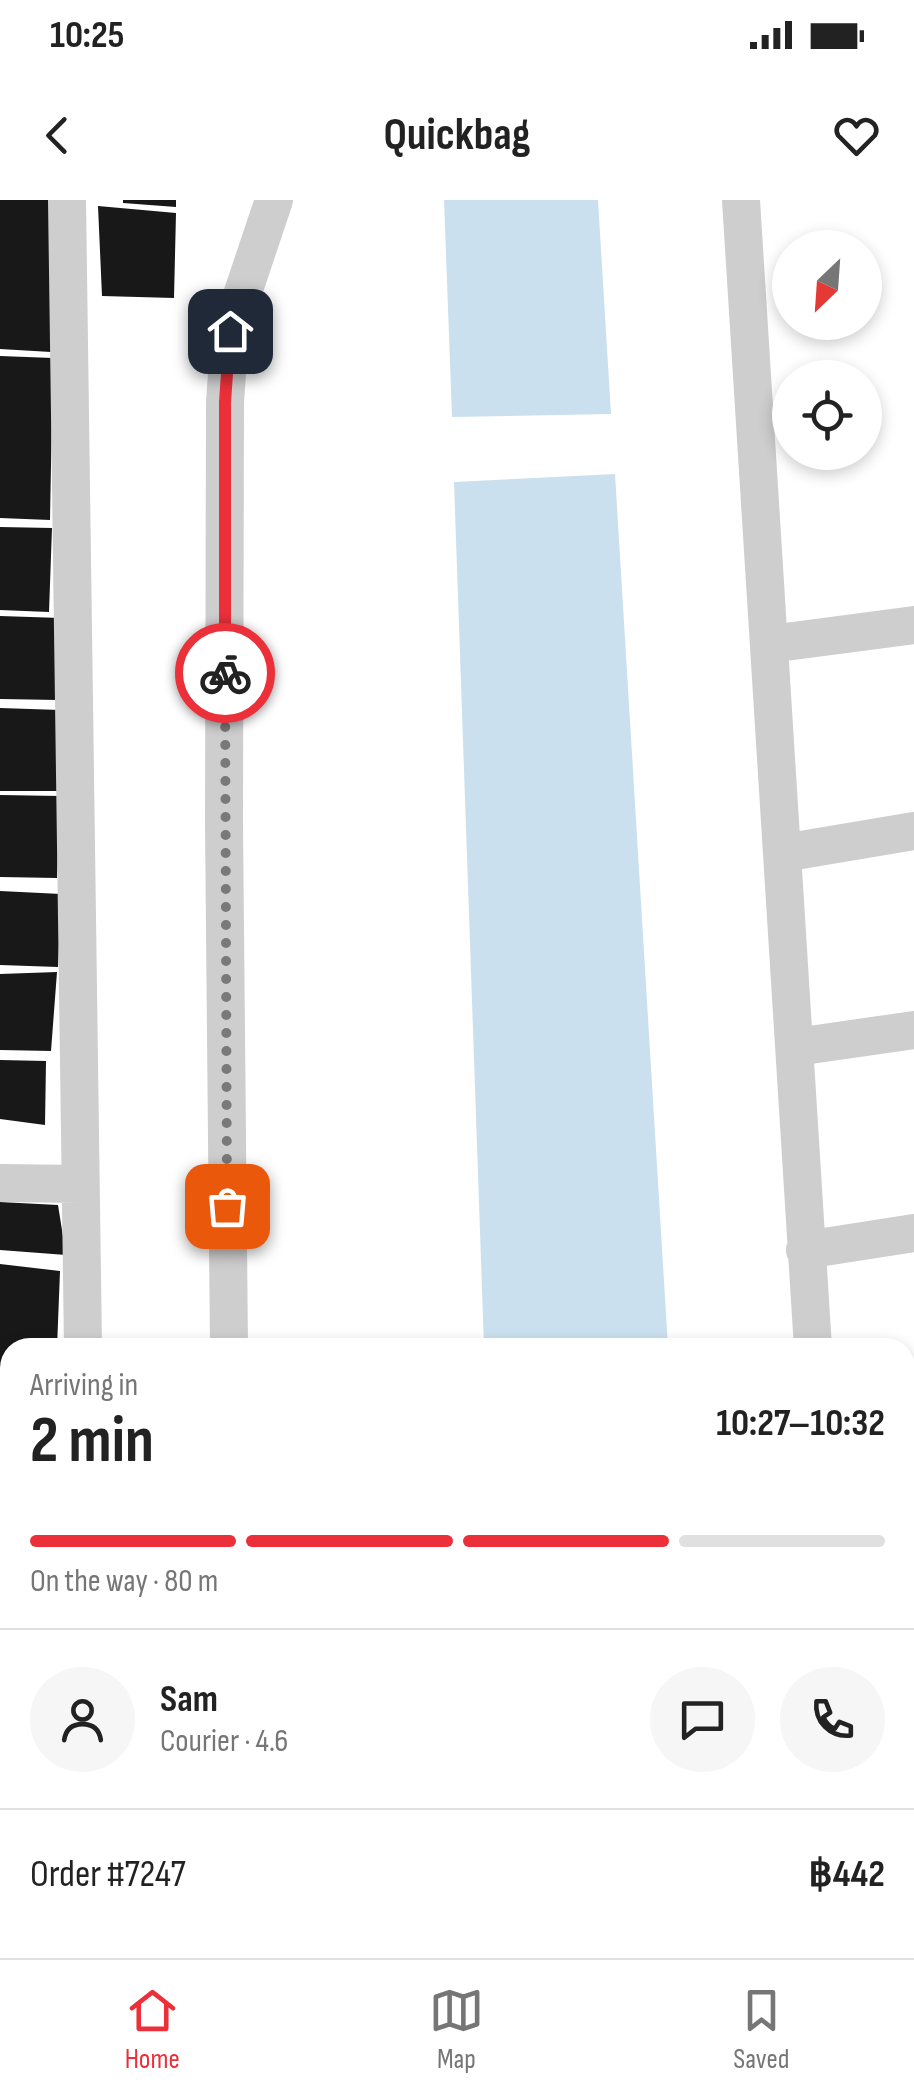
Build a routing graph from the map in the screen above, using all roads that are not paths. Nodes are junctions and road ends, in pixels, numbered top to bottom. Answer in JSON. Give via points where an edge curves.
{"nodes":[{"id":1,"x":67,"y":200,"type":"edge"},
{"id":2,"x":274,"y":200,"type":"edge"},
{"id":3,"x":741,"y":200,"type":"edge"},
{"id":4,"x":914,"y":625,"type":"edge"},
{"id":5,"x":770,"y":644,"type":"junction"},
{"id":6,"x":914,"y":831,"type":"edge"},
{"id":7,"x":783,"y":853,"type":"junction"},
{"id":8,"x":914,"y":1030,"type":"edge"},
{"id":9,"x":796,"y":1047,"type":"junction"},
{"id":10,"x":0,"y":1183,"type":"edge"},
{"id":11,"x":80,"y":1184,"type":"junction"},
{"id":12,"x":914,"y":1233,"type":"edge"},
{"id":13,"x":805,"y":1250,"type":"junction"},
{"id":14,"x":83,"y":1338,"type":"edge"},
{"id":15,"x":229,"y":1338,"type":"edge"},
{"id":16,"x":811,"y":1338,"type":"edge"}],
"edges":[{"from":1,"to":11,"type":"street"},
{"from":2,"to":15,"type":"street","via":[[230,331],[225,402]]},
{"from":3,"to":5,"type":"street"},
{"from":4,"to":5,"type":"street"},
{"from":5,"to":7,"type":"street"},
{"from":6,"to":7,"type":"street"},
{"from":7,"to":9,"type":"street"},
{"from":8,"to":9,"type":"street"},
{"from":9,"to":13,"type":"street"},
{"from":10,"to":11,"type":"street"},
{"from":11,"to":14,"type":"street"},
{"from":12,"to":13,"type":"street"},
{"from":13,"to":16,"type":"street"}]}
